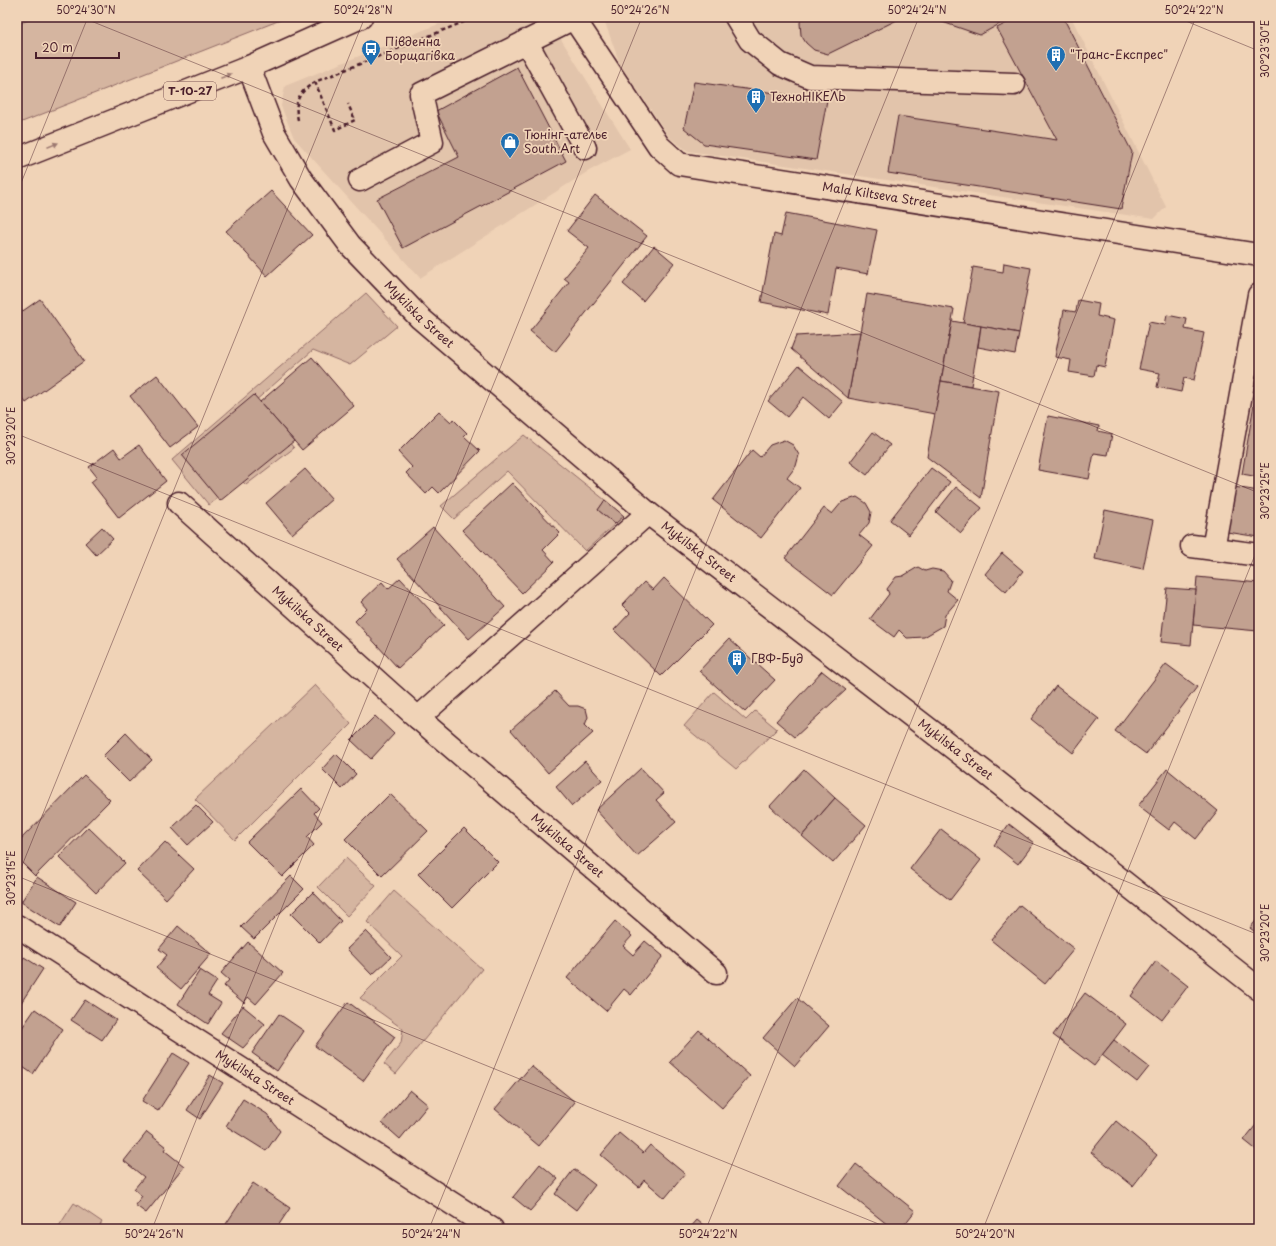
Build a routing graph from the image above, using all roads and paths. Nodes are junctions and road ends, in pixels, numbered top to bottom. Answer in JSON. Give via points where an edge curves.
{"nodes":[{"id":1,"x":360,"y":17,"type":"edge"},
{"id":2,"x":476,"y":17,"type":"edge"},
{"id":3,"x":574,"y":17,"type":"edge"},
{"id":4,"x":736,"y":17,"type":"edge"},
{"id":5,"x":526,"y":41,"type":"junction"},
{"id":6,"x":249,"y":67,"type":"junction"},
{"id":7,"x":314,"y":82,"type":"junction"},
{"id":8,"x":1014,"y":84,"type":"dead end"},
{"id":9,"x":348,"y":104,"type":"dead end"},
{"id":10,"x":274,"y":133,"type":"junction"},
{"id":11,"x":585,"y":148,"type":"dead end"},
{"id":12,"x":18,"y":161,"type":"edge"},
{"id":13,"x":360,"y":180,"type":"dead end"},
{"id":14,"x":1259,"y":255,"type":"edge"},
{"id":15,"x":1259,"y":295,"type":"edge"},
{"id":16,"x":179,"y":503,"type":"dead end"},
{"id":17,"x":648,"y":513,"type":"junction"},
{"id":18,"x":1192,"y":546,"type":"dead end"},
{"id":19,"x":1214,"y":549,"type":"junction"},
{"id":20,"x":1259,"y":555,"type":"edge"},
{"id":21,"x":418,"y":718,"type":"junction"},
{"id":22,"x":17,"y":926,"type":"edge"},
{"id":23,"x":716,"y":973,"type":"dead end"},
{"id":24,"x":1259,"y":989,"type":"edge"},
{"id":25,"x":492,"y":1229,"type":"edge"}],
"edges":[{"from":1,"to":6,"type":"main road","number":"Т-10-27"},
{"from":2,"to":7,"type":"path"},
{"from":3,"to":5,"type":"main road"},
{"from":3,"to":14,"type":"main road","name":"Mala Kiltseva Street","via":[[659,146],[679,164]]},
{"from":4,"to":8,"type":"main road","via":[[750,40],[780,64],[810,77]]},
{"from":5,"to":11,"type":"main road"},
{"from":5,"to":13,"type":"main road","via":[[421,94],[432,142]]},
{"from":6,"to":10,"type":"main road","name":"Mykilska Street"},
{"from":12,"to":6,"type":"main road","number":"Т-10-27","one_way":true},
{"from":7,"to":9,"type":"path","via":[[335,130],[355,120]]},
{"from":7,"to":10,"type":"path","via":[[303,89],[297,99],[298,121]]},
{"from":10,"to":17,"type":"main road","name":"Mykilska Street","via":[[301,179],[350,245],[420,318]]},
{"from":15,"to":19,"type":"main road"},
{"from":16,"to":21,"type":"main road","name":"Mykilska Street"},
{"from":17,"to":21,"type":"main road","name":"Mykilska Street"},
{"from":17,"to":24,"type":"main road","name":"Mykilska Street","via":[[987,774]]},
{"from":18,"to":19,"type":"main road"},
{"from":19,"to":20,"type":"main road"},
{"from":21,"to":23,"type":"main road","name":"Mykilska Street"},
{"from":22,"to":25,"type":"main road","name":"Mykilska Street"}]}
